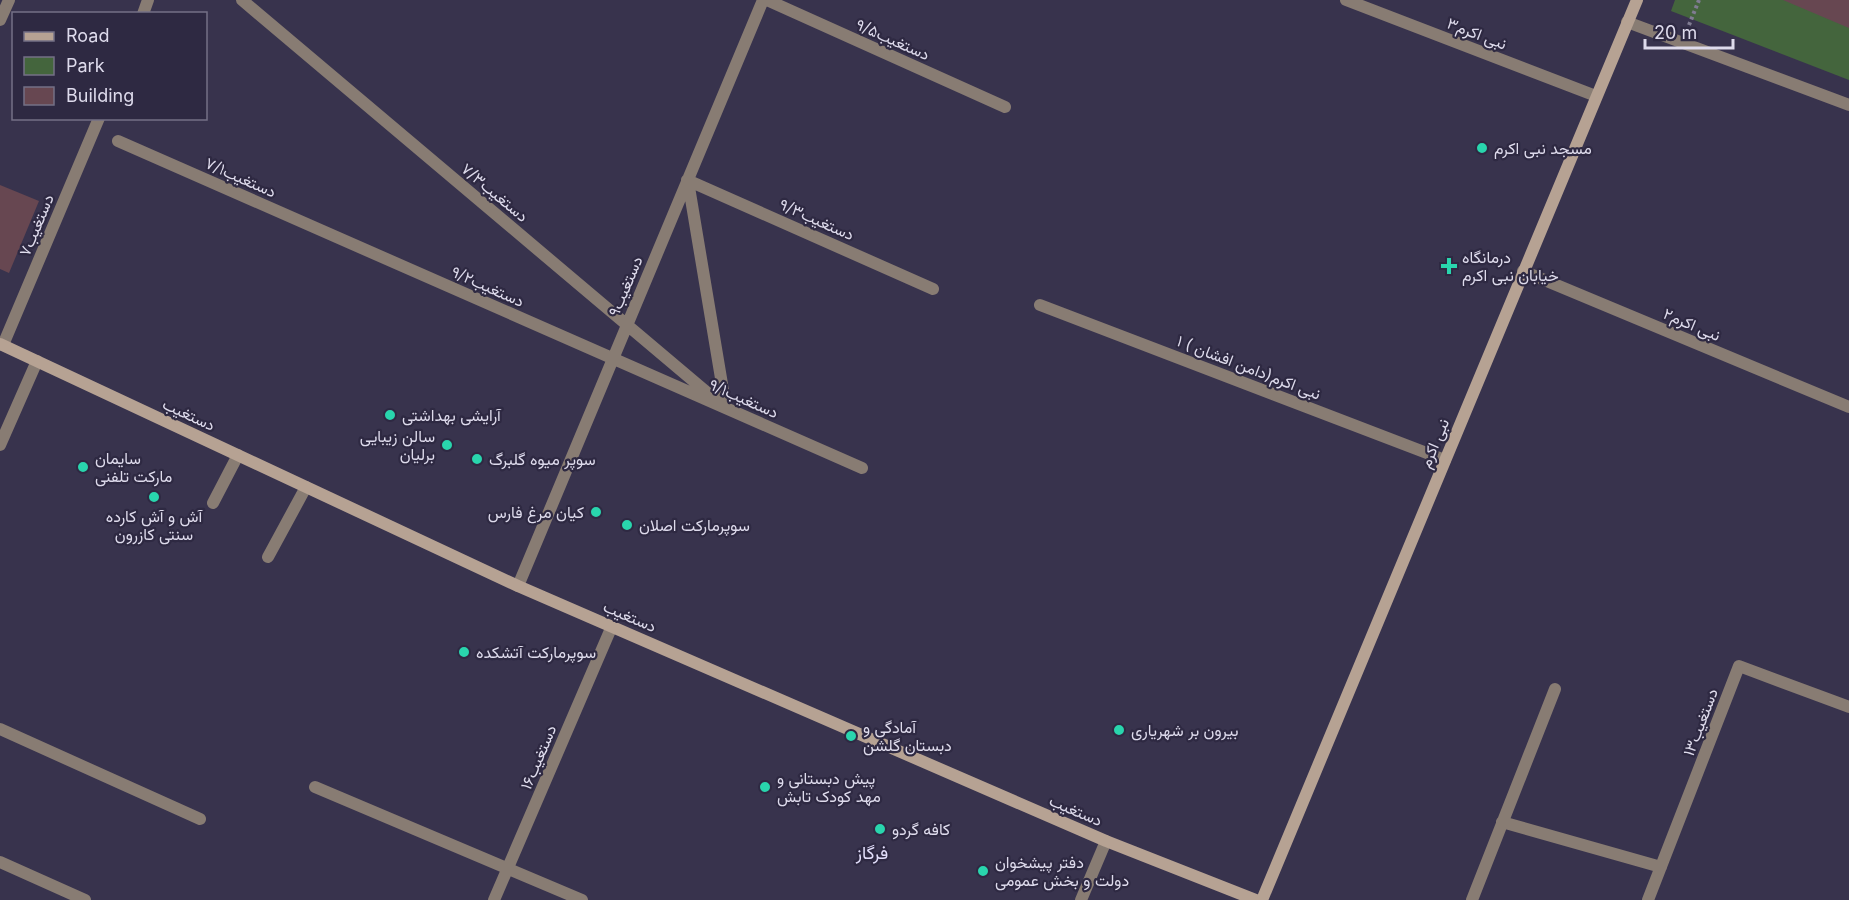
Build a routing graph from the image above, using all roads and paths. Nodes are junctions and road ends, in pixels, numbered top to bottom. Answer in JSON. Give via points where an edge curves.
{"nodes":[{"id":1,"x":9,"y":0,"type":"edge"},
{"id":2,"x":242,"y":0,"type":"edge"},
{"id":3,"x":765,"y":0,"type":"edge"},
{"id":4,"x":1346,"y":0,"type":"edge"},
{"id":5,"x":1637,"y":0,"type":"edge"},
{"id":6,"x":0,"y":20,"type":"edge"},
{"id":7,"x":1627,"y":22,"type":"junction"},
{"id":8,"x":1596,"y":96,"type":"junction"},
{"id":9,"x":1849,"y":105,"type":"edge"},
{"id":10,"x":1005,"y":107,"type":"dead end"},
{"id":11,"x":98,"y":120,"type":"edge"},
{"id":12,"x":118,"y":141,"type":"dead end"},
{"id":13,"x":687,"y":180,"type":"junction"},
{"id":14,"x":351,"y":243,"type":"joint"},
{"id":15,"x":1523,"y":271,"type":"junction"},
{"id":16,"x":933,"y":289,"type":"dead end"},
{"id":17,"x":1040,"y":305,"type":"dead end"},
{"id":18,"x":2,"y":344,"type":"edge"},
{"id":19,"x":613,"y":358,"type":"junction"},
{"id":20,"x":37,"y":361,"type":"junction"},
{"id":21,"x":1849,"y":407,"type":"edge"},
{"id":22,"x":726,"y":408,"type":"junction"},
{"id":23,"x":0,"y":445,"type":"edge"},
{"id":24,"x":238,"y":455,"type":"junction"},
{"id":25,"x":1445,"y":460,"type":"junction"},
{"id":26,"x":862,"y":468,"type":"dead end"},
{"id":27,"x":306,"y":487,"type":"junction"},
{"id":28,"x":213,"y":503,"type":"dead end"},
{"id":29,"x":268,"y":557,"type":"dead end"},
{"id":30,"x":518,"y":585,"type":"junction"},
{"id":31,"x":612,"y":626,"type":"junction"},
{"id":32,"x":1555,"y":689,"type":"dead end"},
{"id":33,"x":1849,"y":707,"type":"edge"},
{"id":34,"x":0,"y":729,"type":"edge"},
{"id":35,"x":315,"y":786,"type":"dead end"},
{"id":36,"x":200,"y":819,"type":"dead end"},
{"id":37,"x":1502,"y":822,"type":"junction"},
{"id":38,"x":1106,"y":841,"type":"junction"},
{"id":39,"x":0,"y":862,"type":"edge"},
{"id":40,"x":1661,"y":867,"type":"junction"},
{"id":41,"x":508,"y":868,"type":"junction"},
{"id":42,"x":85,"y":900,"type":"edge"},
{"id":43,"x":494,"y":900,"type":"edge"},
{"id":44,"x":582,"y":900,"type":"edge"},
{"id":45,"x":1081,"y":900,"type":"edge"},
{"id":46,"x":1256,"y":900,"type":"edge"},
{"id":47,"x":1262,"y":900,"type":"edge"},
{"id":48,"x":1472,"y":900,"type":"edge"},
{"id":49,"x":1648,"y":900,"type":"edge"}],
"edges":[{"from":1,"to":6,"type":"street"},
{"from":2,"to":22,"type":"street","name":"دستغیب۷/۳"},
{"from":3,"to":10,"type":"street","name":"۹/۵دستغیب"},
{"from":3,"to":13,"type":"street","name":"دستغیب۹"},
{"from":4,"to":8,"type":"street","name":"نبی اکرم۳"},
{"from":5,"to":7,"type":"street","name":"نبی اکرم"},
{"from":7,"to":8,"type":"street","name":"نبی اکرم"},
{"from":7,"to":9,"type":"street"},
{"from":8,"to":15,"type":"street","name":"نبی اکرم"},
{"from":11,"to":18,"type":"street","name":"دستغیب۷"},
{"from":12,"to":14,"type":"street","name":"دستغیب۷/۱"},
{"from":13,"to":16,"type":"street","name":"دستغیب۹/۳"},
{"from":13,"to":19,"type":"street","name":"دستغیب۹"},
{"from":13,"to":22,"type":"street"},
{"from":14,"to":19,"type":"street","name":"دستغیب۹/۲"},
{"from":15,"to":21,"type":"street","name":"نبی اکرم۲"},
{"from":15,"to":25,"type":"street","name":"نبی اکرم"},
{"from":17,"to":25,"type":"street","name":"۱ نبی اکرم(دامن افشان )"},
{"from":18,"to":20,"type":"street","name":"دستغیب"},
{"from":19,"to":22,"type":"street","name":"دستغیب۹/۱"},
{"from":19,"to":30,"type":"street","name":"دستغیب۹"},
{"from":20,"to":23,"type":"street"},
{"from":20,"to":24,"type":"street","name":"دستغیب"},
{"from":22,"to":26,"type":"street","name":"دستغیب۹/۱"},
{"from":24,"to":27,"type":"street","name":"دستغیب"},
{"from":24,"to":28,"type":"street"},
{"from":25,"to":47,"type":"street","name":"نبی اکرم"},
{"from":27,"to":29,"type":"street"},
{"from":27,"to":30,"type":"street","name":"دستغیب"},
{"from":30,"to":31,"type":"street","name":"دستغیب"},
{"from":31,"to":38,"type":"street","name":"دستغیب"},
{"from":31,"to":41,"type":"street","name":"دستغیب۱۶"},
{"from":32,"to":37,"type":"street"},
{"from":33,"to":40,"type":"street","name":"دستغیب۱۳","via":[[1739,666]]},
{"from":34,"to":36,"type":"street"},
{"from":35,"to":41,"type":"street"},
{"from":37,"to":40,"type":"street"},
{"from":37,"to":48,"type":"street"},
{"from":38,"to":45,"type":"street"},
{"from":38,"to":46,"type":"street","name":"دستغیب"},
{"from":39,"to":42,"type":"street"},
{"from":40,"to":49,"type":"street","name":"دستغیب۱۳"},
{"from":41,"to":43,"type":"street","name":"دستغیب۱۶"},
{"from":41,"to":44,"type":"street"}]}
